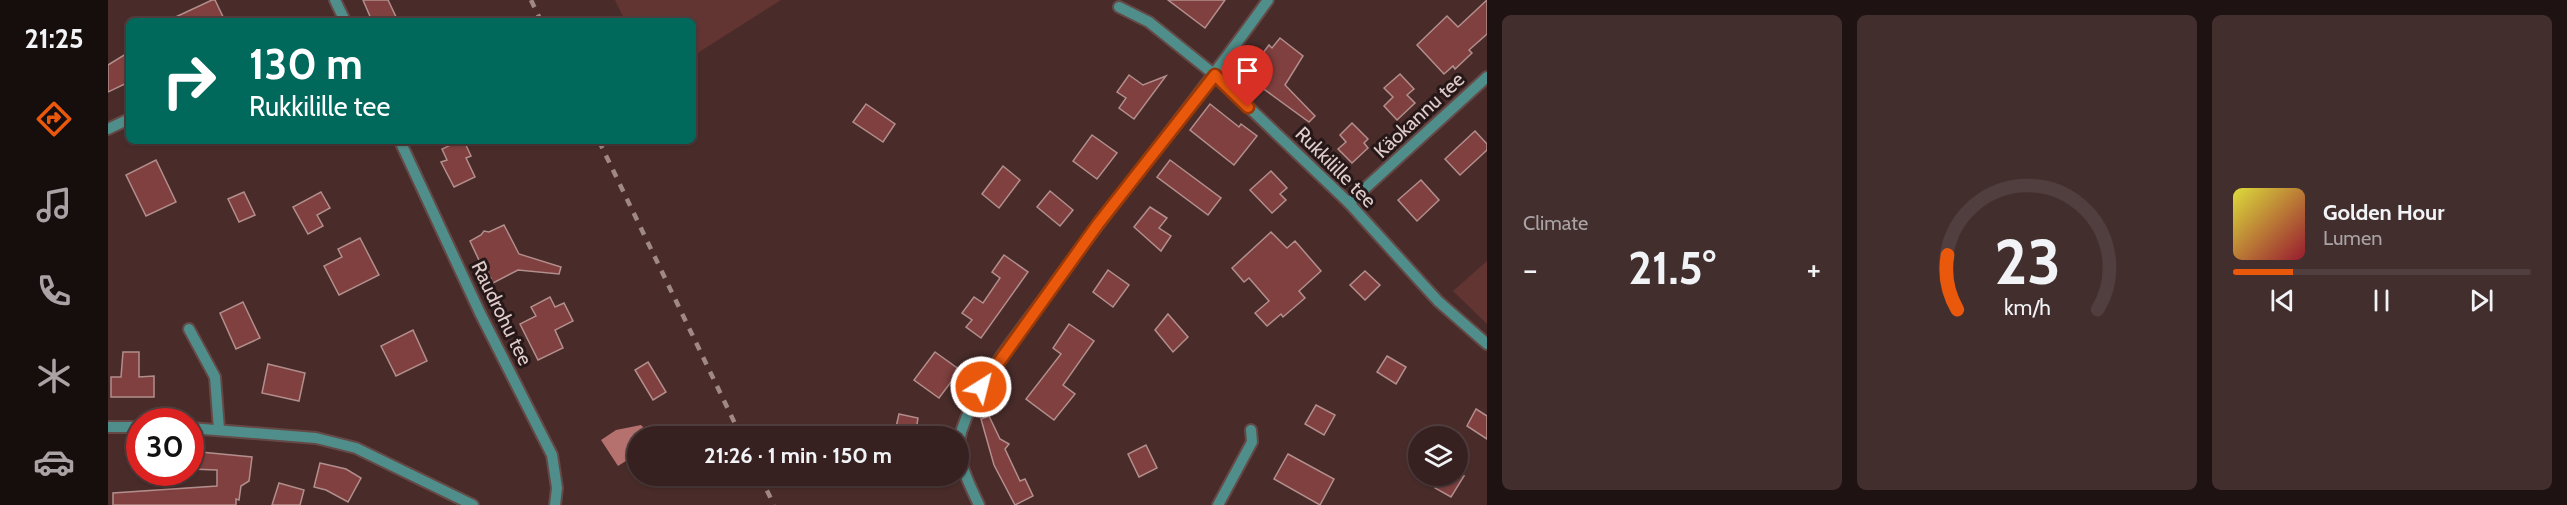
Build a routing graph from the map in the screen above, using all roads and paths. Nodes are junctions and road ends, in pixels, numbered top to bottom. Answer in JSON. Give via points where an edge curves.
{"nodes":[{"id":1,"x":335,"y":0,"type":"edge"},
{"id":2,"x":1268,"y":0,"type":"edge"},
{"id":3,"x":1119,"y":7,"type":"dead end"},
{"id":4,"x":344,"y":18,"type":"edge"},
{"id":5,"x":1215,"y":75,"type":"junction"},
{"id":6,"x":1487,"y":77,"type":"edge"},
{"id":7,"x":126,"y":120,"type":"edge"},
{"id":8,"x":108,"y":129,"type":"edge"},
{"id":9,"x":401,"y":144,"type":"edge"},
{"id":10,"x":1349,"y":203,"type":"junction"},
{"id":11,"x":189,"y":329,"type":"dead end"},
{"id":12,"x":1487,"y":344,"type":"edge"},
{"id":13,"x":108,"y":427,"type":"edge"},
{"id":14,"x":126,"y":428,"type":"edge"},
{"id":15,"x":204,"y":428,"type":"edge"},
{"id":16,"x":219,"y":429,"type":"junction"},
{"id":17,"x":1251,"y":430,"type":"dead end"},
{"id":18,"x":473,"y":505,"type":"edge"},
{"id":19,"x":555,"y":505,"type":"edge"},
{"id":20,"x":979,"y":505,"type":"edge"},
{"id":21,"x":1218,"y":505,"type":"edge"}],
"edges":[{"from":1,"to":4,"type":"street"},
{"from":2,"to":5,"type":"street"},
{"from":3,"to":5,"type":"street","name":"Rukkilille tee","via":[[1149,22]]},
{"from":5,"to":10,"type":"street","name":"Rukkilille tee"},
{"from":5,"to":20,"type":"street","via":[[1098,224],[981,387],[961,433],[959,451]]},
{"from":6,"to":10,"type":"street","name":"Käokannu tee"},
{"from":7,"to":8,"type":"street"},
{"from":9,"to":19,"type":"street","name":"Raudrohu tee","via":[[552,455],[557,488]]},
{"from":10,"to":12,"type":"street","name":"Rukkilille tee","via":[[1438,301]]},
{"from":11,"to":16,"type":"street","via":[[215,377]]},
{"from":13,"to":14,"type":"street"},
{"from":15,"to":16,"type":"street"},
{"from":16,"to":18,"type":"street","via":[[316,438],[356,448]]},
{"from":17,"to":21,"type":"street","via":[[1252,442]]}]}
